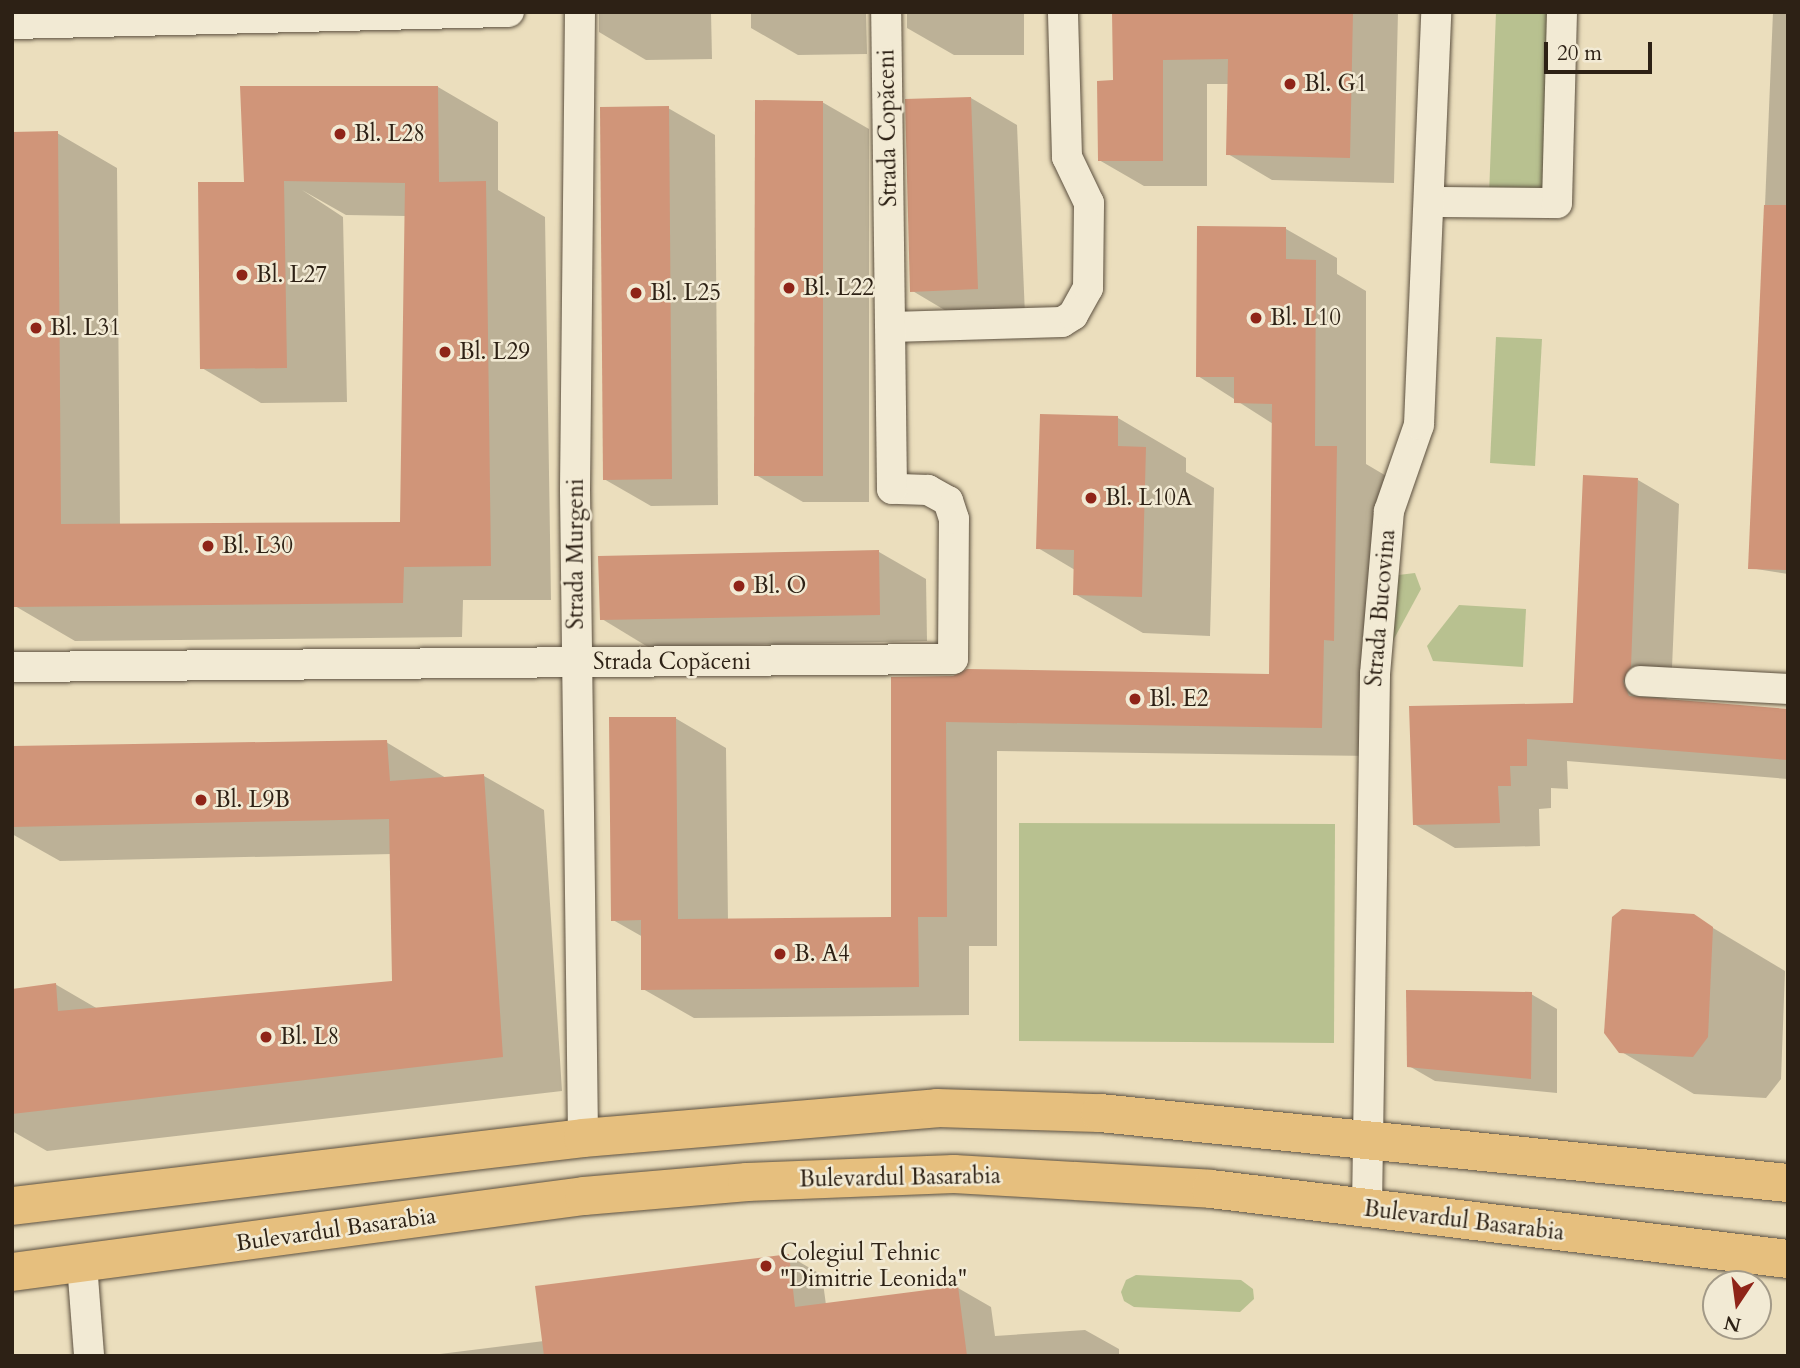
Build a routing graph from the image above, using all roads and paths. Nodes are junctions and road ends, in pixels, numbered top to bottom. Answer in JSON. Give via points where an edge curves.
{"nodes":[{"id":1,"x":509,"y":12,"type":"edge"},
{"id":2,"x":580,"y":12,"type":"edge"},
{"id":3,"x":886,"y":12,"type":"edge"},
{"id":4,"x":1063,"y":12,"type":"edge"},
{"id":5,"x":1436,"y":12,"type":"edge"},
{"id":6,"x":1562,"y":12,"type":"edge"},
{"id":7,"x":260,"y":15,"type":"edge"},
{"id":8,"x":12,"y":24,"type":"edge"},
{"id":9,"x":1430,"y":202,"type":"junction"},
{"id":10,"x":891,"y":327,"type":"junction"},
{"id":11,"x":576,"y":663,"type":"junction"},
{"id":12,"x":12,"y":667,"type":"edge"},
{"id":13,"x":1640,"y":681,"type":"dead end"},
{"id":14,"x":1788,"y":690,"type":"edge"},
{"id":15,"x":583,"y":1138,"type":"junction"},
{"id":16,"x":1371,"y":1138,"type":"junction"},
{"id":17,"x":1788,"y":1183,"type":"edge"},
{"id":18,"x":12,"y":1206,"type":"edge"},
{"id":19,"x":1367,"y":1208,"type":"junction"},
{"id":20,"x":1788,"y":1259,"type":"edge"},
{"id":21,"x":82,"y":1264,"type":"junction"},
{"id":22,"x":12,"y":1272,"type":"edge"},
{"id":23,"x":89,"y":1356,"type":"edge"}],
"edges":[{"from":1,"to":7,"type":"street"},
{"from":2,"to":11,"type":"street","name":"Strada Murgeni"},
{"from":3,"to":10,"type":"street","name":"Strada Copăceni"},
{"from":4,"to":10,"type":"street","via":[[1067,157],[1089,203],[1088,288],[1069,320]]},
{"from":5,"to":9,"type":"street","name":"Strada Bucovina"},
{"from":6,"to":9,"type":"street","via":[[1557,203]]},
{"from":7,"to":8,"type":"street"},
{"from":9,"to":16,"type":"street","name":"Strada Bucovina","via":[[1419,425],[1389,510],[1376,656],[1370,775]]},
{"from":10,"to":11,"type":"street","name":"Strada Copăceni","via":[[892,489],[928,490],[948,501],[954,519],[953,659]]},
{"from":11,"to":12,"type":"street","name":"Strada Copăceni"},
{"from":11,"to":15,"type":"street","name":"Strada Murgeni"},
{"from":13,"to":14,"type":"street"},
{"from":15,"to":16,"type":"main road","via":[[937,1108],[1100,1113]]},
{"from":15,"to":18,"type":"main road"},
{"from":16,"to":17,"type":"main road"},
{"from":16,"to":19,"type":"street","name":"Strada Bucovina"},
{"from":19,"to":20,"type":"main road","name":"Bulevardul Basarabia"},
{"from":19,"to":21,"type":"main road","name":"Bulevardul Basarabia","via":[[1211,1189],[1043,1177],[871,1176],[584,1196]]},
{"from":21,"to":22,"type":"main road","name":"Bulevardul Basarabia"},
{"from":21,"to":23,"type":"street"}]}
